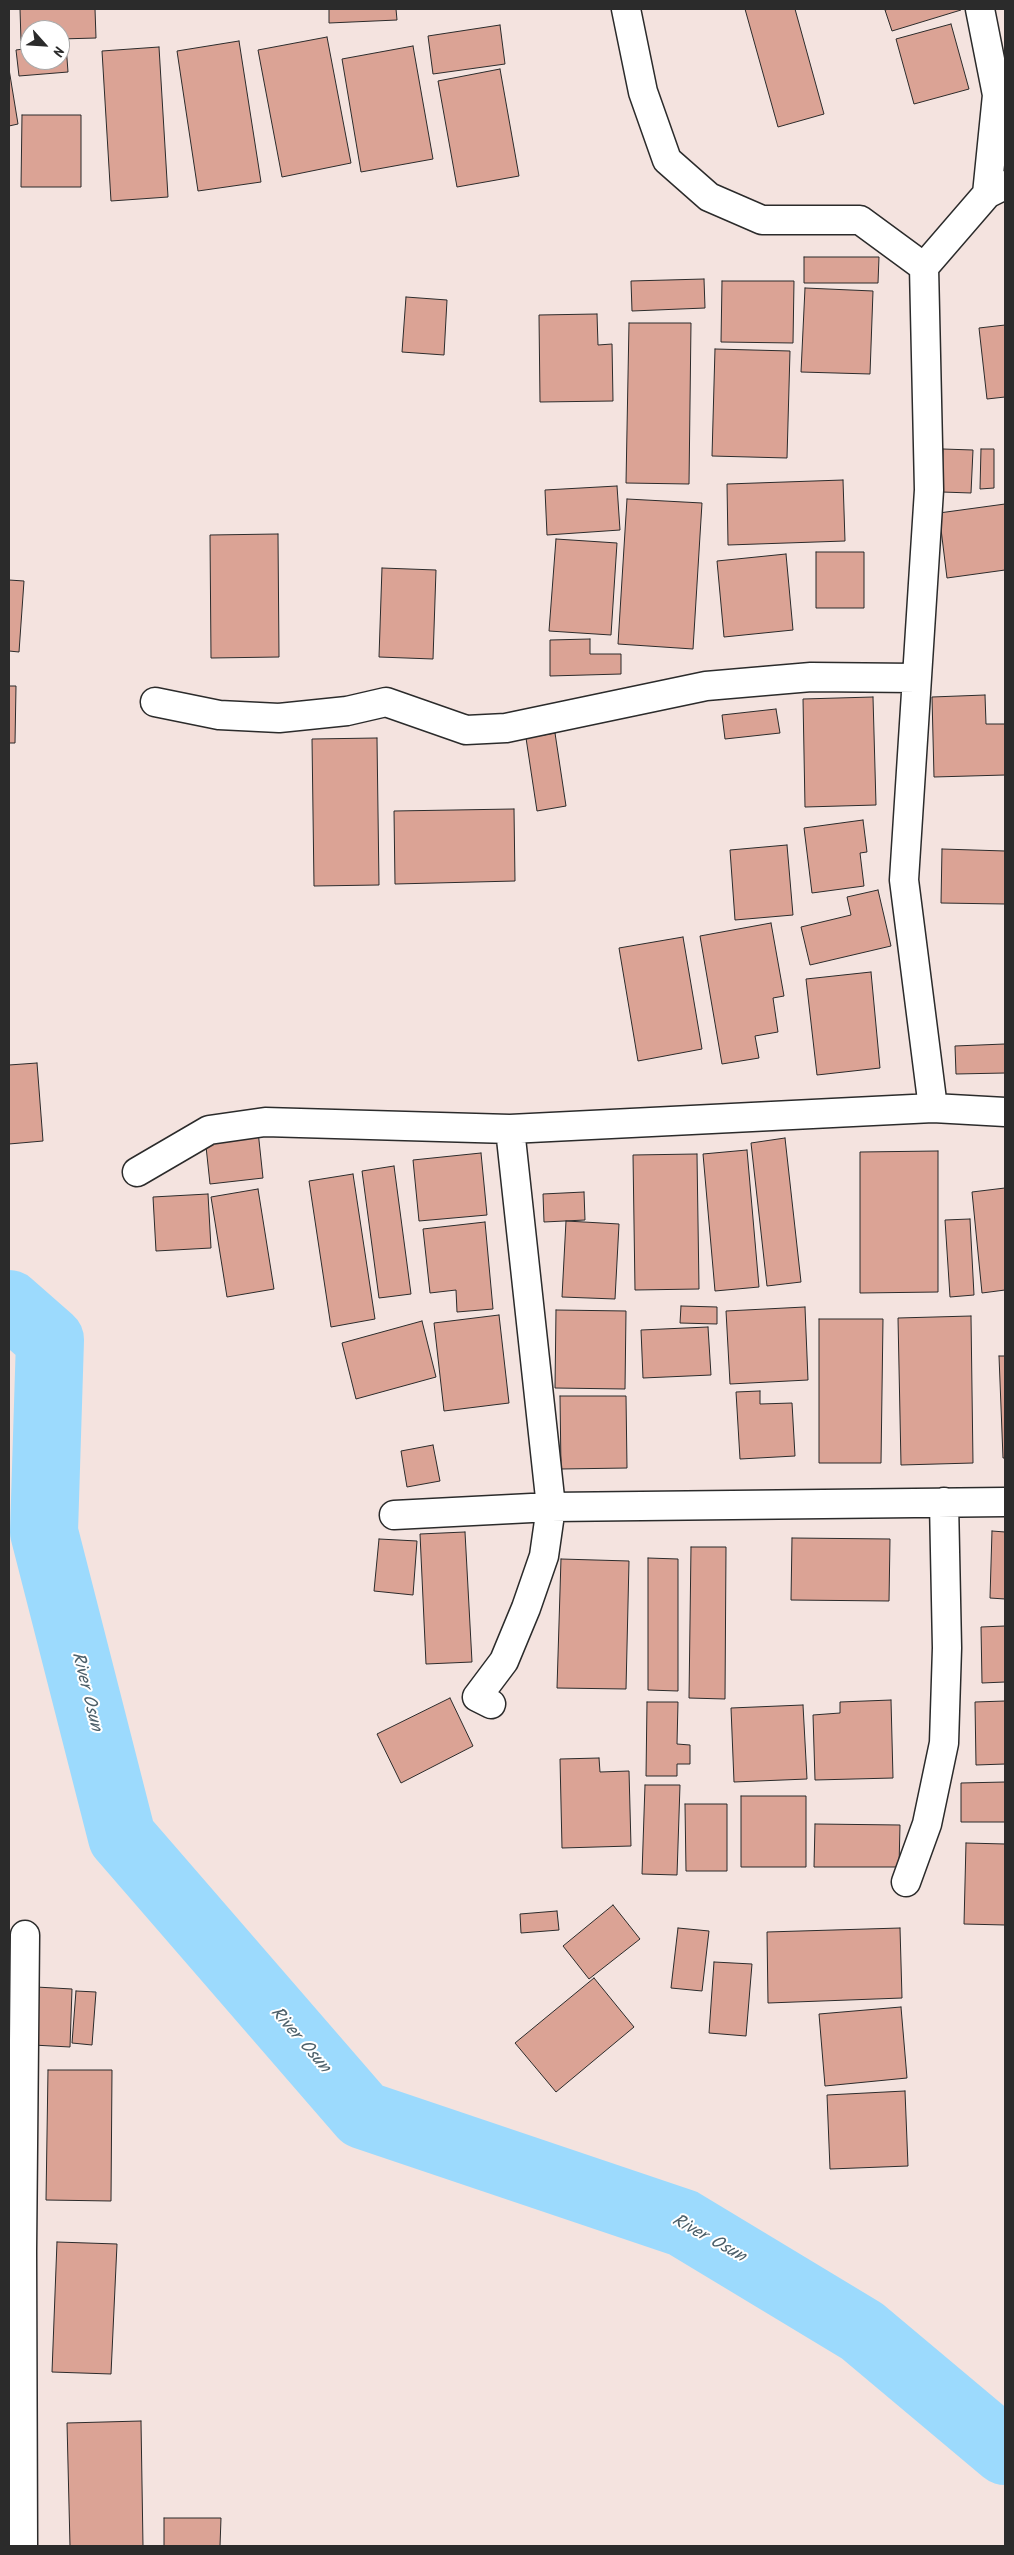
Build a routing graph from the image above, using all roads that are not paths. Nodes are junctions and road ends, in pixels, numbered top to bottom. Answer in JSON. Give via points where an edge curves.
{"nodes":[{"id":1,"x":626,"y":9,"type":"edge"},
{"id":2,"x":980,"y":9,"type":"edge"},
{"id":3,"x":996,"y":190,"type":"edge"},
{"id":4,"x":924,"y":267,"type":"junction"},
{"id":5,"x":916,"y":678,"type":"junction"},
{"id":6,"x":155,"y":702,"type":"dead end"},
{"id":7,"x":933,"y":1108,"type":"junction"},
{"id":8,"x":1005,"y":1112,"type":"edge"},
{"id":9,"x":510,"y":1129,"type":"junction"},
{"id":10,"x":137,"y":1172,"type":"dead end"},
{"id":11,"x":944,"y":1502,"type":"junction"},
{"id":12,"x":1005,"y":1502,"type":"edge"},
{"id":13,"x":551,"y":1507,"type":"junction"},
{"id":14,"x":394,"y":1515,"type":"dead end"},
{"id":15,"x":492,"y":1704,"type":"dead end"},
{"id":16,"x":906,"y":1882,"type":"dead end"},
{"id":17,"x":25,"y":1934,"type":"dead end"},
{"id":18,"x":23,"y":2546,"type":"edge"}],
"edges":[{"from":1,"to":4,"type":"street","via":[[643,92],[666,160],[709,197],[762,220],[860,220]]},
{"from":2,"to":3,"type":"street","via":[[997,96]]},
{"from":3,"to":4,"type":"street"},
{"from":4,"to":5,"type":"street","via":[[929,490]]},
{"from":5,"to":6,"type":"street","via":[[811,677],[706,686],[506,728],[466,730],[386,702],[347,711],[279,718],[218,715]]},
{"from":5,"to":7,"type":"street","via":[[904,880]]},
{"from":7,"to":8,"type":"street"},
{"from":7,"to":9,"type":"street"},
{"from":9,"to":10,"type":"street","via":[[265,1122],[209,1130]]},
{"from":9,"to":13,"type":"street"},
{"from":11,"to":12,"type":"street"},
{"from":11,"to":13,"type":"street"},
{"from":11,"to":16,"type":"street","via":[[947,1648],[944,1743],[927,1824]]},
{"from":13,"to":14,"type":"street"},
{"from":13,"to":15,"type":"street","via":[[544,1556],[526,1608],[504,1662],[478,1697]]},
{"from":17,"to":18,"type":"street"}]}
